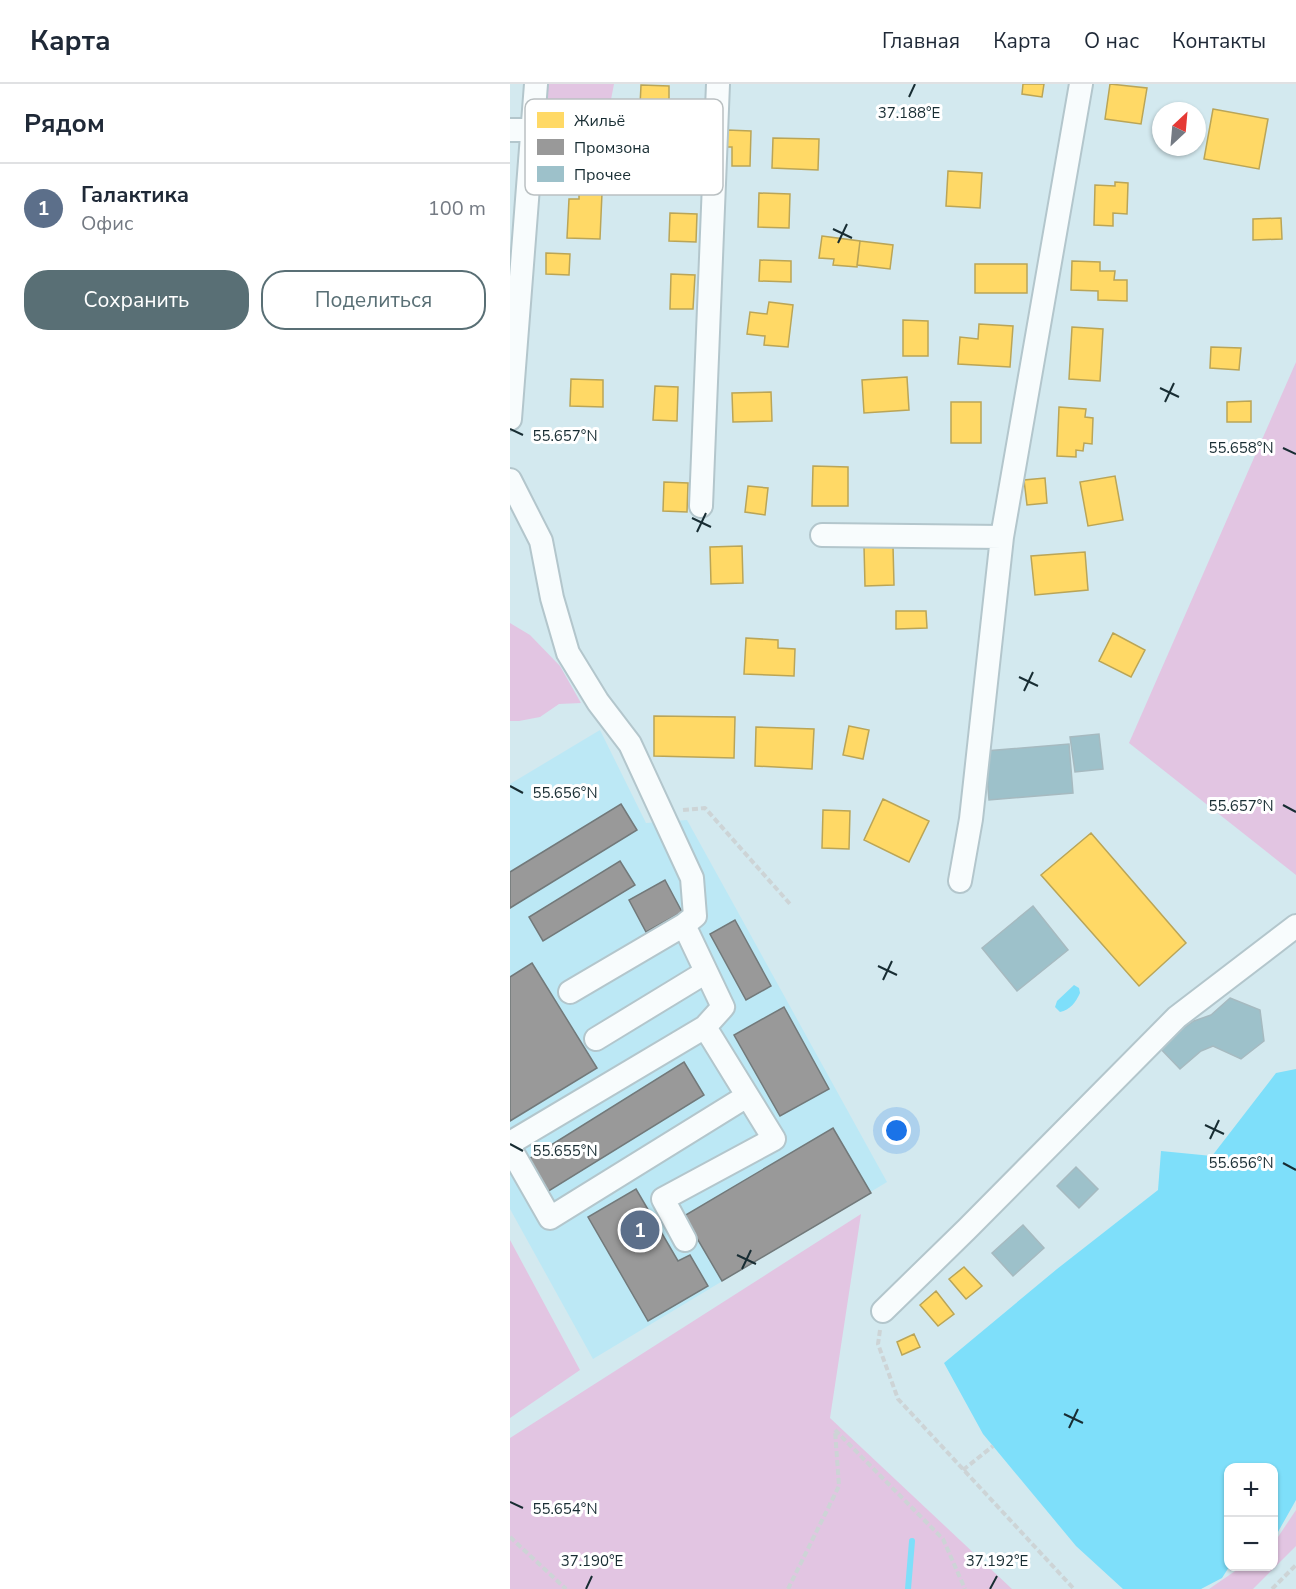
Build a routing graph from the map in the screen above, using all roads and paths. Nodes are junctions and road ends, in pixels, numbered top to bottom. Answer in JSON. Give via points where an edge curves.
{"nodes":[{"id":1,"x":536,"y":84,"type":"edge"},
{"id":2,"x":718,"y":84,"type":"edge"},
{"id":3,"x":1081,"y":84,"type":"edge"},
{"id":4,"x":535,"y":99,"type":"edge"},
{"id":5,"x":717,"y":99,"type":"edge"},
{"id":6,"x":528,"y":195,"type":"edge"},
{"id":7,"x":714,"y":195,"type":"edge"},
{"id":8,"x":510,"y":419,"type":"edge"},
{"id":9,"x":510,"y":480,"type":"edge"},
{"id":10,"x":701,"y":506,"type":"dead end"},
{"id":11,"x":822,"y":535,"type":"dead end"},
{"id":12,"x":1002,"y":537,"type":"junction"},
{"id":13,"x":662,"y":813,"type":"junction"},
{"id":14,"x":960,"y":880,"type":"dead end"},
{"id":15,"x":790,"y":904,"type":"dead end"},
{"id":16,"x":684,"y":925,"type":"junction"},
{"id":17,"x":1296,"y":926,"type":"edge"},
{"id":18,"x":706,"y":972,"type":"junction"},
{"id":19,"x":570,"y":992,"type":"dead end"},
{"id":20,"x":705,"y":1027,"type":"junction"},
{"id":21,"x":596,"y":1039,"type":"dead end"},
{"id":22,"x":747,"y":1096,"type":"junction"},
{"id":23,"x":510,"y":1143,"type":"edge"},
{"id":24,"x":510,"y":1148,"type":"edge"},
{"id":25,"x":685,"y":1240,"type":"dead end"},
{"id":26,"x":883,"y":1311,"type":"joint"},
{"id":27,"x":993,"y":1446,"type":"dead end"},
{"id":28,"x":963,"y":1470,"type":"junction"},
{"id":29,"x":510,"y":1537,"type":"edge"},
{"id":30,"x":1296,"y":1565,"type":"edge"},
{"id":31,"x":566,"y":1588,"type":"edge"},
{"id":32,"x":571,"y":1589,"type":"edge"},
{"id":33,"x":788,"y":1589,"type":"edge"},
{"id":34,"x":965,"y":1589,"type":"edge"},
{"id":35,"x":1074,"y":1589,"type":"edge"},
{"id":36,"x":1272,"y":1589,"type":"edge"}],
"edges":[{"from":1,"to":4,"type":"street"},
{"from":2,"to":5,"type":"street"},
{"from":3,"to":12,"type":"street"},
{"from":6,"to":8,"type":"street"},
{"from":7,"to":10,"type":"street"},
{"from":9,"to":13,"type":"street","via":[[541,541],[568,653],[630,744]]},
{"from":11,"to":12,"type":"street"},
{"from":12,"to":14,"type":"street","via":[[971,819]]},
{"from":13,"to":15,"type":"path","via":[[705,808]]},
{"from":13,"to":16,"type":"street","via":[[692,878],[695,916]]},
{"from":16,"to":18,"type":"street"},
{"from":16,"to":19,"type":"street"},
{"from":17,"to":26,"type":"street","via":[[1177,1017]]},
{"from":18,"to":20,"type":"street","via":[[723,1007]]},
{"from":18,"to":21,"type":"street"},
{"from":20,"to":22,"type":"street"},
{"from":20,"to":23,"type":"street"},
{"from":22,"to":24,"type":"street","via":[[549,1218]]},
{"from":22,"to":25,"type":"street","via":[[774,1139],[663,1199]]},
{"from":26,"to":28,"type":"path","via":[[878,1344],[898,1399]]},
{"from":27,"to":28,"type":"path"},
{"from":28,"to":35,"type":"path"},
{"from":29,"to":31,"type":"path"},
{"from":30,"to":36,"type":"path"},
{"from":31,"to":32,"type":"path"},
{"from":33,"to":34,"type":"path","via":[[839,1486],[835,1430],[944,1539]]}]}
